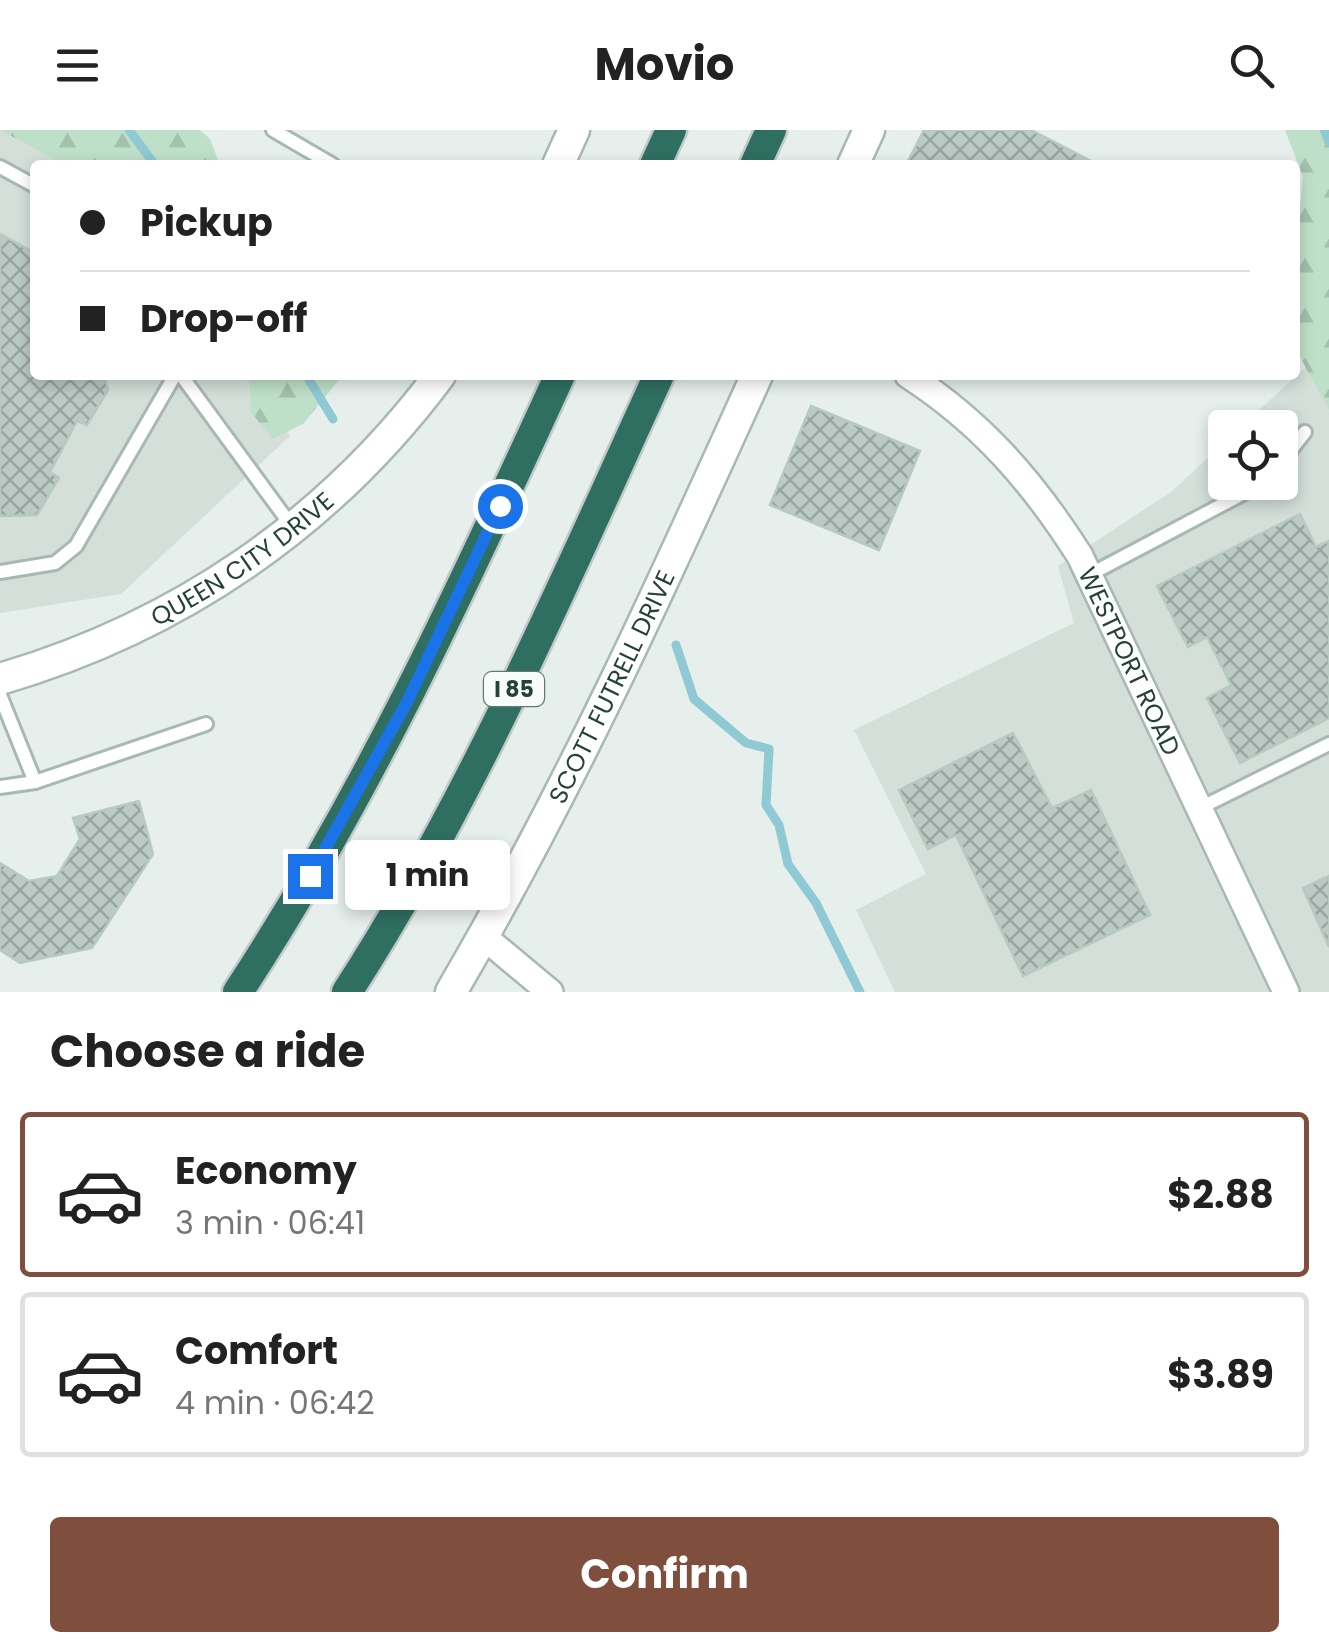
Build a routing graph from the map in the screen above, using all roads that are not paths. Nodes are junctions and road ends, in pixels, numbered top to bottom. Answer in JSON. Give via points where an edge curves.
{"nodes":[{"id":1,"x":273,"y":130,"type":"edge"},
{"id":2,"x":574,"y":130,"type":"edge"},
{"id":3,"x":672,"y":130,"type":"edge"},
{"id":4,"x":771,"y":130,"type":"edge"},
{"id":5,"x":869,"y":130,"type":"edge"},
{"id":6,"x":324,"y":160,"type":"edge"},
{"id":7,"x":560,"y":160,"type":"edge"},
{"id":8,"x":658,"y":160,"type":"edge"},
{"id":9,"x":757,"y":160,"type":"edge"},
{"id":10,"x":854,"y":160,"type":"edge"},
{"id":11,"x":0,"y":167,"type":"edge"},
{"id":12,"x":30,"y":183,"type":"edge"},
{"id":13,"x":175,"y":380,"type":"edge"},
{"id":14,"x":182,"y":380,"type":"edge"},
{"id":15,"x":436,"y":380,"type":"edge"},
{"id":16,"x":558,"y":380,"type":"edge"},
{"id":17,"x":657,"y":380,"type":"edge"},
{"id":18,"x":755,"y":380,"type":"edge"},
{"id":19,"x":915,"y":380,"type":"edge"},
{"id":20,"x":1305,"y":432,"type":"dead end"},
{"id":21,"x":1298,"y":441,"type":"edge"},
{"id":22,"x":1231,"y":500,"type":"edge"},
{"id":23,"x":294,"y":530,"type":"junction"},
{"id":24,"x":0,"y":572,"type":"edge"},
{"id":25,"x":1089,"y":576,"type":"junction"},
{"id":26,"x":0,"y":679,"type":"edge"},
{"id":27,"x":0,"y":695,"type":"edge"},
{"id":28,"x":206,"y":724,"type":"dead end"},
{"id":29,"x":1329,"y":744,"type":"edge"},
{"id":30,"x":35,"y":782,"type":"junction"},
{"id":31,"x":0,"y":788,"type":"edge"},
{"id":32,"x":1200,"y":808,"type":"junction"},
{"id":33,"x":484,"y":937,"type":"junction"},
{"id":34,"x":238,"y":992,"type":"edge"},
{"id":35,"x":347,"y":992,"type":"edge"},
{"id":36,"x":451,"y":992,"type":"edge"},
{"id":37,"x":550,"y":992,"type":"edge"},
{"id":38,"x":1286,"y":992,"type":"edge"}],
"edges":[{"from":1,"to":6,"type":"lane"},
{"from":2,"to":7,"type":"street"},
{"from":3,"to":8,"type":"highway"},
{"from":4,"to":9,"type":"highway"},
{"from":5,"to":10,"type":"street"},
{"from":11,"to":12,"type":"lane"},
{"from":13,"to":24,"type":"lane","via":[[76,546],[55,564]]},
{"from":14,"to":23,"type":"lane"},
{"from":15,"to":23,"type":"street","name":"QUEEN CITY DRIVE"},
{"from":16,"to":34,"type":"highway","via":[[407,702]]},
{"from":17,"to":35,"type":"highway","number":"I 85","via":[[454,808]]},
{"from":18,"to":33,"type":"street","name":"SCOTT FUTRELL DRIVE","via":[[619,679]]},
{"from":19,"to":25,"type":"street","name":"WESTPORT ROAD","via":[[1005,453],[1046,503]]},
{"from":20,"to":21,"type":"lane"},
{"from":22,"to":25,"type":"lane"},
{"from":23,"to":26,"type":"street","name":"QUEEN CITY DRIVE","via":[[214,587],[112,642]]},
{"from":25,"to":32,"type":"street","name":"WESTPORT ROAD"},
{"from":27,"to":30,"type":"lane"},
{"from":28,"to":30,"type":"lane"},
{"from":29,"to":32,"type":"lane"},
{"from":30,"to":31,"type":"lane"},
{"from":32,"to":38,"type":"street","name":"WESTPORT ROAD"},
{"from":33,"to":36,"type":"street","name":"SCOTT FUTRELL DRIVE"},
{"from":33,"to":37,"type":"street"}]}
